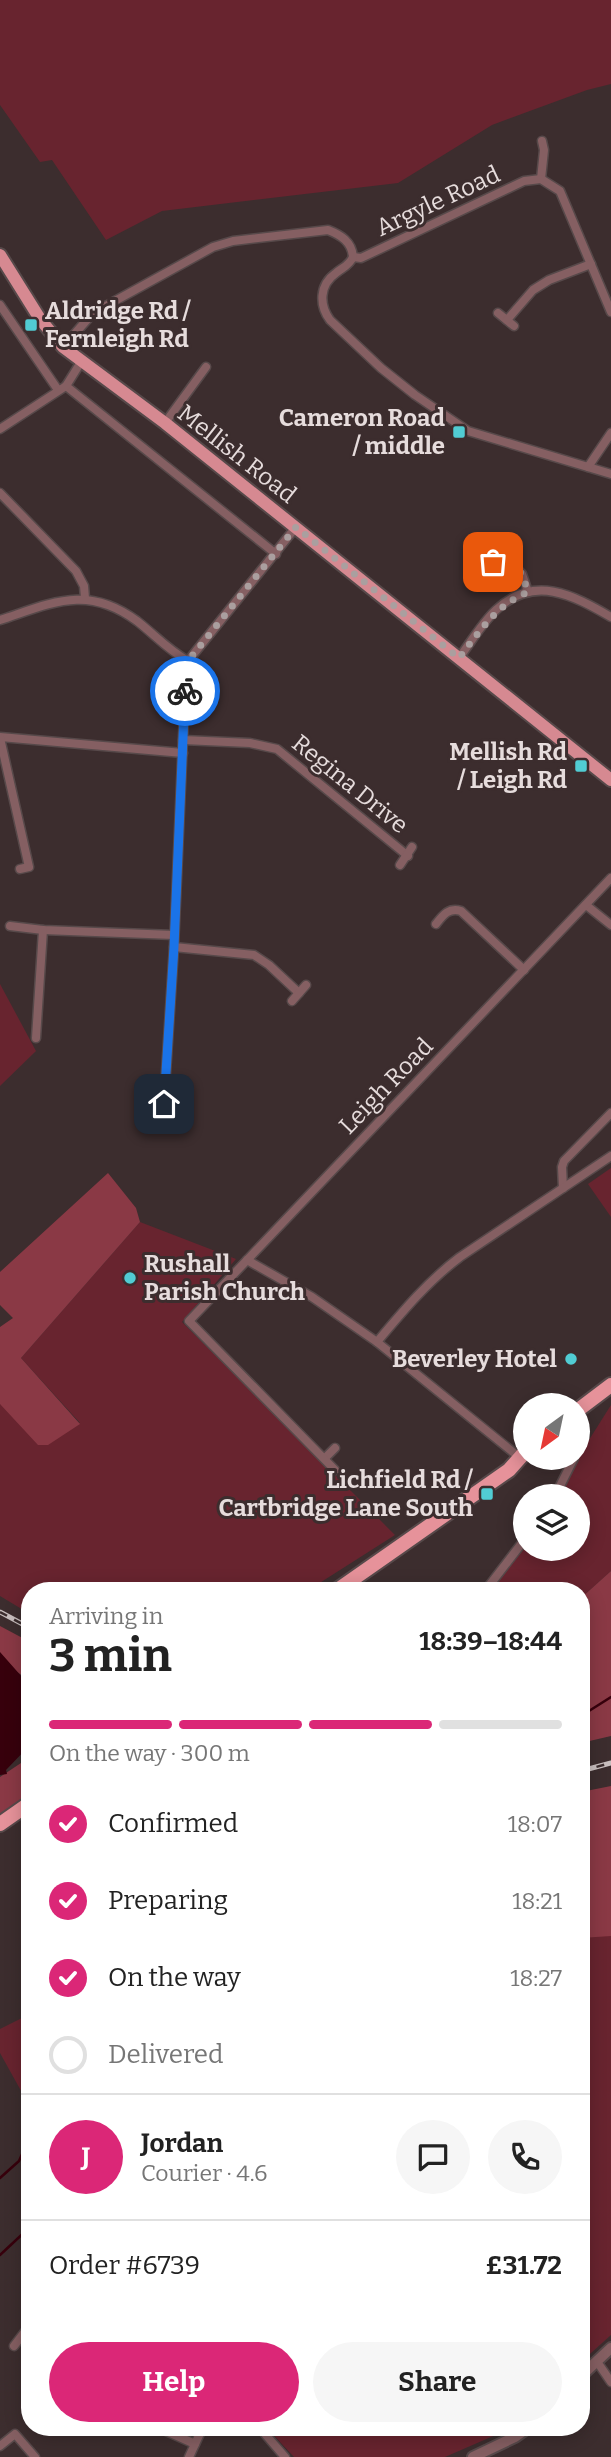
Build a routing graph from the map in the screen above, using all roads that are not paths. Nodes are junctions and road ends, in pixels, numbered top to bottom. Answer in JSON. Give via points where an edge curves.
{"nodes":[{"id":1,"x":545,"y":147,"type":"dead end"},
{"id":2,"x":541,"y":179,"type":"junction"},
{"id":3,"x":0,"y":255,"type":"edge"},
{"id":4,"x":353,"y":257,"type":"junction"},
{"id":5,"x":591,"y":264,"type":"junction"},
{"id":6,"x":0,"y":305,"type":"edge"},
{"id":7,"x":611,"y":312,"type":"edge"},
{"id":8,"x":498,"y":313,"type":"dead end"},
{"id":9,"x":64,"y":347,"type":"junction"},
{"id":10,"x":82,"y":362,"type":"junction"},
{"id":11,"x":206,"y":367,"type":"dead end"},
{"id":12,"x":62,"y":388,"type":"junction"},
{"id":13,"x":165,"y":423,"type":"junction"},
{"id":14,"x":0,"y":429,"type":"edge"},
{"id":15,"x":611,"y":433,"type":"edge"},
{"id":16,"x":588,"y":467,"type":"junction"},
{"id":17,"x":611,"y":474,"type":"edge"},
{"id":18,"x":0,"y":493,"type":"edge"},
{"id":19,"x":296,"y":527,"type":"junction"},
{"id":20,"x":508,"y":542,"type":"dead end"},
{"id":21,"x":500,"y":552,"type":"junction"},
{"id":22,"x":276,"y":554,"type":"junction"},
{"id":23,"x":493,"y":562,"type":"dead end"},
{"id":24,"x":528,"y":592,"type":"junction"},
{"id":25,"x":85,"y":598,"type":"junction"},
{"id":26,"x":611,"y":617,"type":"edge"},
{"id":27,"x":0,"y":621,"type":"edge"},
{"id":28,"x":459,"y":658,"type":"junction"},
{"id":29,"x":188,"y":661,"type":"junction"},
{"id":30,"x":0,"y":738,"type":"edge"},
{"id":31,"x":183,"y":740,"type":"junction"},
{"id":32,"x":183,"y":753,"type":"junction"},
{"id":33,"x":611,"y":780,"type":"edge"},
{"id":34,"x":412,"y":847,"type":"dead end"},
{"id":35,"x":408,"y":856,"type":"junction"},
{"id":36,"x":400,"y":865,"type":"dead end"},
{"id":37,"x":20,"y":869,"type":"dead end"},
{"id":38,"x":611,"y":878,"type":"edge"},
{"id":39,"x":586,"y":905,"type":"junction"},
{"id":40,"x":439,"y":924,"type":"dead end"},
{"id":41,"x":611,"y":925,"type":"edge"},
{"id":42,"x":9,"y":926,"type":"dead end"},
{"id":43,"x":43,"y":930,"type":"junction"},
{"id":44,"x":174,"y":935,"type":"junction"},
{"id":45,"x":174,"y":947,"type":"junction"},
{"id":46,"x":524,"y":970,"type":"junction"},
{"id":47,"x":306,"y":985,"type":"dead end"},
{"id":48,"x":299,"y":993,"type":"junction"},
{"id":49,"x":292,"y":1001,"type":"dead end"},
{"id":50,"x":27,"y":1014,"type":"dead end"},
{"id":51,"x":38,"y":1014,"type":"junction"},
{"id":52,"x":36,"y":1038,"type":"dead end"},
{"id":53,"x":164,"y":1104,"type":"dead end"},
{"id":54,"x":611,"y":1113,"type":"edge"},
{"id":55,"x":611,"y":1156,"type":"edge"},
{"id":56,"x":563,"y":1188,"type":"junction"},
{"id":57,"x":247,"y":1260,"type":"junction"},
{"id":58,"x":377,"y":1342,"type":"junction"},
{"id":59,"x":611,"y":1385,"type":"edge"},
{"id":60,"x":590,"y":1401,"type":"edge"},
{"id":61,"x":335,"y":1448,"type":"dead end"},
{"id":62,"x":513,"y":1448,"type":"edge"},
{"id":63,"x":325,"y":1458,"type":"junction"},
{"id":64,"x":513,"y":1465,"type":"edge"},
{"id":65,"x":335,"y":1470,"type":"dead end"},
{"id":66,"x":513,"y":1555,"type":"edge"},
{"id":67,"x":349,"y":1582,"type":"edge"},
{"id":68,"x":492,"y":1582,"type":"edge"},
{"id":69,"x":21,"y":1809,"type":"edge"},
{"id":70,"x":0,"y":1824,"type":"edge"},
{"id":71,"x":21,"y":2337,"type":"edge"},
{"id":72,"x":14,"y":2346,"type":"dead end"},
{"id":73,"x":611,"y":2348,"type":"edge"},
{"id":74,"x":590,"y":2366,"type":"edge"},
{"id":75,"x":600,"y":2366,"type":"dead end"},
{"id":76,"x":611,"y":2382,"type":"edge"},
{"id":77,"x":177,"y":2436,"type":"edge"},
{"id":78,"x":199,"y":2436,"type":"edge"},
{"id":79,"x":267,"y":2436,"type":"edge"},
{"id":80,"x":516,"y":2436,"type":"edge"},
{"id":81,"x":195,"y":2444,"type":"junction"},
{"id":82,"x":0,"y":2446,"type":"edge"},
{"id":83,"x":34,"y":2457,"type":"edge"},
{"id":84,"x":189,"y":2457,"type":"edge"},
{"id":85,"x":285,"y":2457,"type":"edge"},
{"id":86,"x":472,"y":2457,"type":"edge"}],
"edges":[{"from":1,"to":2,"type":"street","name":"Argyle Road"},
{"from":2,"to":4,"type":"street","name":"Argyle Road","via":[[524,181],[361,258]]},
{"from":2,"to":5,"type":"street","name":"Argyle Road","via":[[560,191]]},
{"from":3,"to":9,"type":"main road","name":"Mellish Road","via":[[40,319]]},
{"from":4,"to":9,"type":"street","via":[[347,241],[328,230],[213,247],[93,313]]},
{"from":4,"to":16,"type":"street","via":[[326,284],[324,311],[381,368],[468,431]]},
{"from":5,"to":7,"type":"street","name":"Argyle Road"},
{"from":5,"to":8,"type":"street","via":[[533,290],[510,323]]},
{"from":6,"to":12,"type":"street"},
{"from":9,"to":10,"type":"main road","name":"Mellish Road"},
{"from":10,"to":12,"type":"street"},
{"from":10,"to":13,"type":"main road","name":"Mellish Road"},
{"from":11,"to":13,"type":"street"},
{"from":12,"to":14,"type":"street"},
{"from":12,"to":22,"type":"street"},
{"from":13,"to":19,"type":"main road","name":"Mellish Road"},
{"from":15,"to":16,"type":"street"},
{"from":16,"to":17,"type":"street"},
{"from":18,"to":25,"type":"street","via":[[76,571]]},
{"from":19,"to":22,"type":"street"},
{"from":19,"to":28,"type":"main road","name":"Mellish Road"},
{"from":20,"to":21,"type":"street"},
{"from":21,"to":23,"type":"street"},
{"from":21,"to":24,"type":"street","via":[[522,574]]},
{"from":22,"to":29,"type":"street"},
{"from":24,"to":26,"type":"street","via":[[567,594]]},
{"from":24,"to":28,"type":"street","via":[[495,611]]},
{"from":25,"to":27,"type":"street","via":[[48,604]]},
{"from":25,"to":29,"type":"street","via":[[119,610]]},
{"from":28,"to":33,"type":"main road","name":"Mellish Road"},
{"from":29,"to":31,"type":"street"},
{"from":30,"to":32,"type":"street"},
{"from":30,"to":37,"type":"street","via":[[29,867]]},
{"from":31,"to":32,"type":"street"},
{"from":31,"to":35,"type":"street","name":"Regina Drive","via":[[277,749]]},
{"from":32,"to":44,"type":"street"},
{"from":34,"to":35,"type":"street","name":"Regina Drive"},
{"from":35,"to":36,"type":"street","name":"Regina Drive"},
{"from":38,"to":39,"type":"street","name":"Leigh Road"},
{"from":39,"to":41,"type":"street"},
{"from":39,"to":46,"type":"street","name":"Leigh Road"},
{"from":40,"to":46,"type":"street","via":[[450,911],[461,911]]},
{"from":42,"to":43,"type":"street"},
{"from":43,"to":44,"type":"street"},
{"from":43,"to":51,"type":"street"},
{"from":44,"to":45,"type":"street"},
{"from":45,"to":48,"type":"street","via":[[254,955]]},
{"from":45,"to":53,"type":"street"},
{"from":46,"to":57,"type":"street","name":"Leigh Road"},
{"from":47,"to":48,"type":"street"},
{"from":48,"to":49,"type":"street"},
{"from":50,"to":51,"type":"street"},
{"from":51,"to":52,"type":"street"},
{"from":54,"to":56,"type":"street","via":[[564,1161]]},
{"from":55,"to":56,"type":"street"},
{"from":56,"to":58,"type":"street","via":[[439,1273]]},
{"from":57,"to":58,"type":"street"},
{"from":57,"to":63,"type":"street","name":"Leigh Road","via":[[190,1321]]},
{"from":58,"to":62,"type":"street"},
{"from":59,"to":60,"type":"highway"},
{"from":61,"to":63,"type":"street"},
{"from":63,"to":65,"type":"street"},
{"from":64,"to":67,"type":"highway"},
{"from":66,"to":68,"type":"street"},
{"from":69,"to":70,"type":"highway"},
{"from":71,"to":72,"type":"street"},
{"from":73,"to":74,"type":"street"},
{"from":75,"to":76,"type":"street"},
{"from":77,"to":81,"type":"street"},
{"from":78,"to":81,"type":"street"},
{"from":79,"to":85,"type":"street"},
{"from":80,"to":86,"type":"street"},
{"from":81,"to":84,"type":"street"},
{"from":82,"to":83,"type":"street","via":[[15,2434]]}]}
